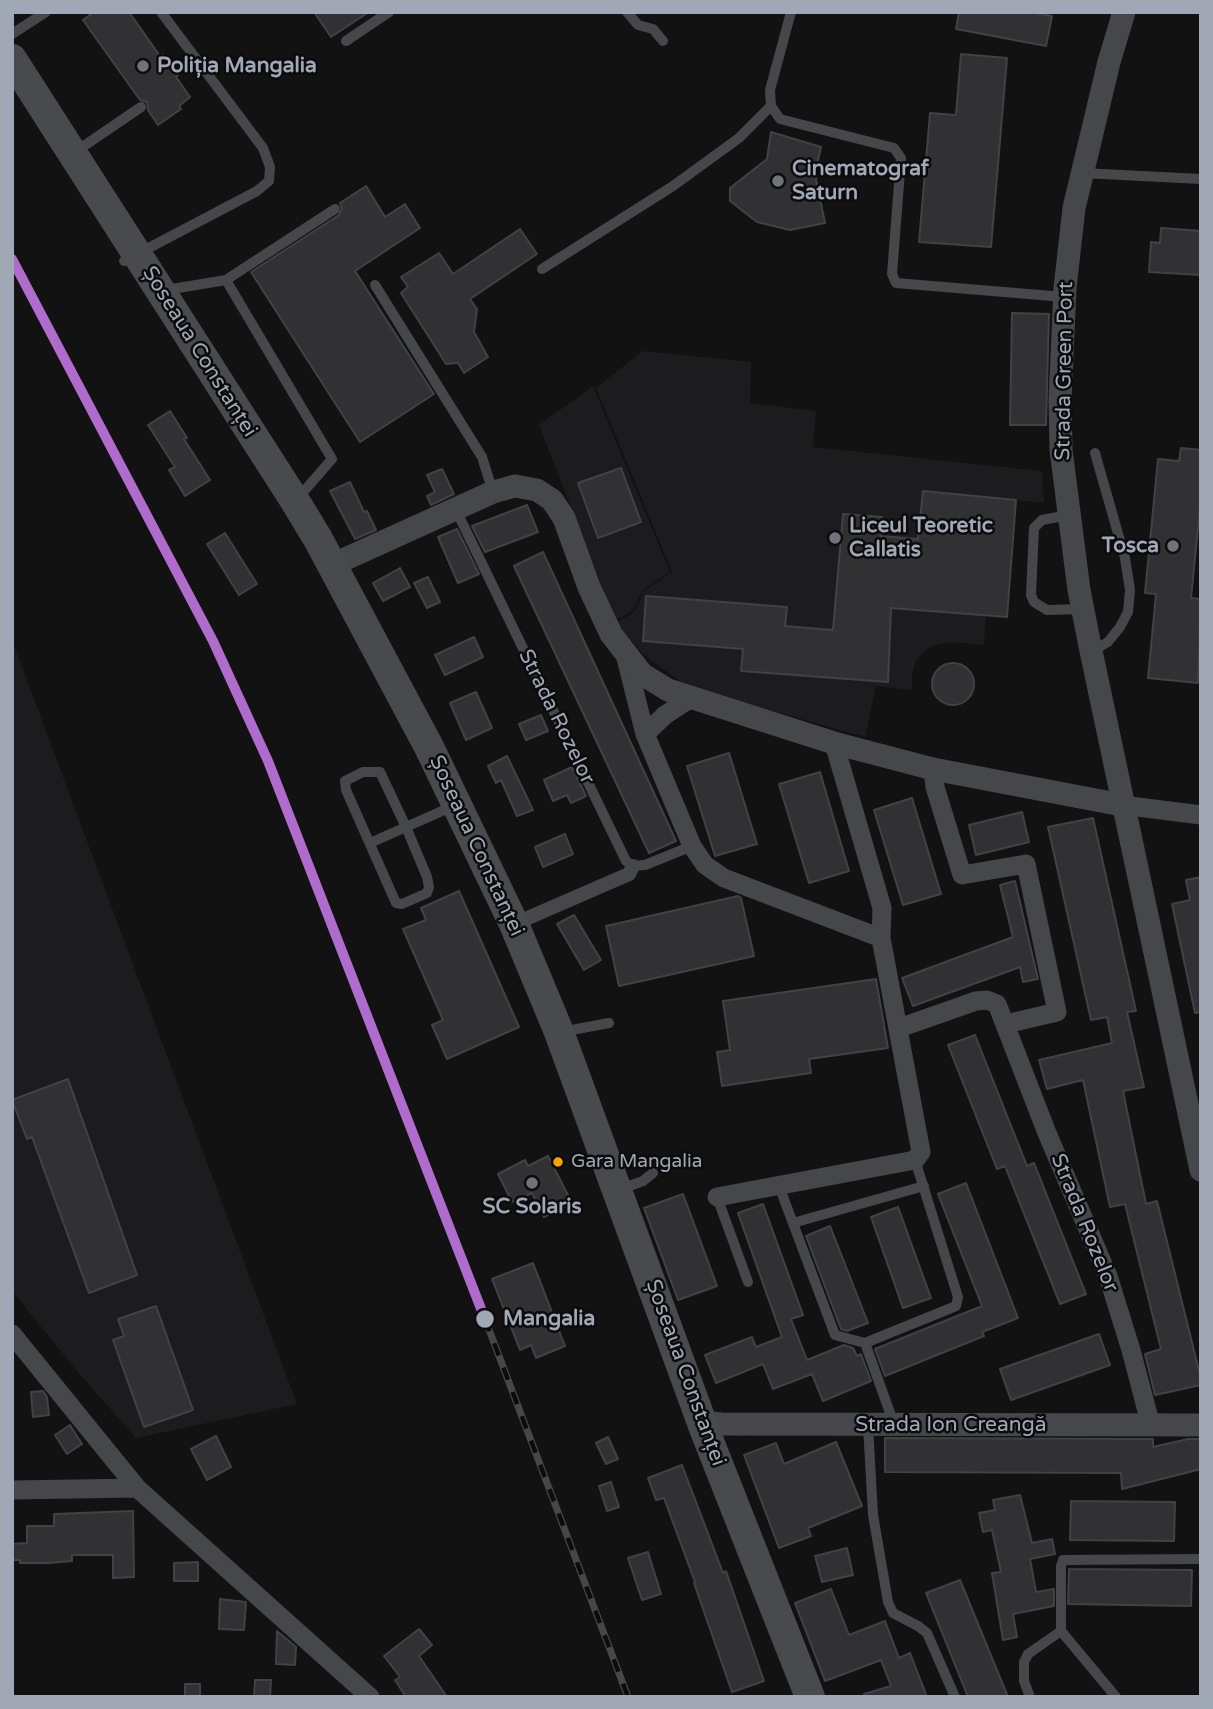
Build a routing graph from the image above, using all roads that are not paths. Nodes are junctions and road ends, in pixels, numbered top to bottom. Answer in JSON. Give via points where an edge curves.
{"nodes":[{"id":1,"x":46,"y":12,"type":"edge"},
{"id":2,"x":161,"y":12,"type":"edge"},
{"id":3,"x":390,"y":12,"type":"edge"},
{"id":4,"x":626,"y":12,"type":"edge"},
{"id":5,"x":791,"y":12,"type":"edge"},
{"id":6,"x":1108,"y":12,"type":"edge"},
{"id":7,"x":1124,"y":12,"type":"edge"},
{"id":8,"x":12,"y":34,"type":"edge"},
{"id":9,"x":346,"y":41,"type":"dead end"},
{"id":10,"x":663,"y":41,"type":"dead end"},
{"id":11,"x":12,"y":59,"type":"edge"},
{"id":12,"x":1108,"y":62,"type":"junction"},
{"id":13,"x":12,"y":86,"type":"edge"},
{"id":14,"x":771,"y":106,"type":"junction"},
{"id":15,"x":141,"y":107,"type":"dead end"},
{"id":16,"x":67,"y":158,"type":"junction"},
{"id":17,"x":1082,"y":173,"type":"junction"},
{"id":18,"x":1201,"y":179,"type":"edge"},
{"id":19,"x":335,"y":209,"type":"dead end"},
{"id":20,"x":130,"y":258,"type":"junction"},
{"id":21,"x":542,"y":269,"type":"dead end"},
{"id":22,"x":226,"y":280,"type":"junction"},
{"id":23,"x":375,"y":285,"type":"dead end"},
{"id":24,"x":162,"y":291,"type":"junction"},
{"id":25,"x":1065,"y":298,"type":"junction"},
{"id":26,"x":1095,"y":453,"type":"dead end"},
{"id":27,"x":493,"y":492,"type":"junction"},
{"id":28,"x":295,"y":501,"type":"junction"},
{"id":29,"x":456,"y":509,"type":"junction"},
{"id":30,"x":1069,"y":515,"type":"junction"},
{"id":31,"x":332,"y":565,"type":"junction"},
{"id":32,"x":1083,"y":609,"type":"junction"},
{"id":33,"x":1091,"y":651,"type":"junction"},
{"id":34,"x":624,"y":652,"type":"junction"},
{"id":35,"x":691,"y":698,"type":"junction"},
{"id":36,"x":645,"y":734,"type":"junction"},
{"id":37,"x":834,"y":743,"type":"junction"},
{"id":38,"x":933,"y":769,"type":"junction"},
{"id":39,"x":1122,"y":805,"type":"junction"},
{"id":40,"x":442,"y":811,"type":"junction"},
{"id":41,"x":1201,"y":815,"type":"edge"},
{"id":42,"x":406,"y":827,"type":"junction"},
{"id":43,"x":370,"y":843,"type":"junction"},
{"id":44,"x":692,"y":846,"type":"junction"},
{"id":45,"x":633,"y":866,"type":"junction"},
{"id":46,"x":514,"y":924,"type":"junction"},
{"id":47,"x":881,"y":938,"type":"junction"},
{"id":48,"x":609,"y":1023,"type":"dead end"},
{"id":49,"x":1006,"y":1024,"type":"junction"},
{"id":50,"x":899,"y":1028,"type":"junction"},
{"id":51,"x":559,"y":1032,"type":"junction"},
{"id":52,"x":918,"y":1156,"type":"junction"},
{"id":53,"x":1201,"y":1170,"type":"edge"},
{"id":54,"x":653,"y":1173,"type":"dead end"},
{"id":55,"x":779,"y":1186,"type":"junction"},
{"id":56,"x":924,"y":1186,"type":"junction"},
{"id":57,"x":617,"y":1191,"type":"junction"},
{"id":58,"x":717,"y":1197,"type":"joint"},
{"id":59,"x":793,"y":1223,"type":"junction"},
{"id":60,"x":748,"y":1282,"type":"dead end"},
{"id":61,"x":12,"y":1334,"type":"edge"},
{"id":62,"x":865,"y":1343,"type":"junction"},
{"id":63,"x":702,"y":1422,"type":"junction"},
{"id":64,"x":894,"y":1424,"type":"junction"},
{"id":65,"x":868,"y":1425,"type":"junction"},
{"id":66,"x":1201,"y":1425,"type":"edge"},
{"id":67,"x":1150,"y":1426,"type":"junction"},
{"id":68,"x":137,"y":1488,"type":"junction"},
{"id":69,"x":12,"y":1490,"type":"edge"},
{"id":70,"x":1201,"y":1559,"type":"edge"},
{"id":71,"x":1061,"y":1631,"type":"junction"},
{"id":72,"x":370,"y":1697,"type":"edge"},
{"id":73,"x":792,"y":1697,"type":"edge"},
{"id":74,"x":810,"y":1697,"type":"edge"},
{"id":75,"x":955,"y":1697,"type":"edge"},
{"id":76,"x":1030,"y":1697,"type":"edge"},
{"id":77,"x":1116,"y":1697,"type":"edge"}],
"edges":[{"from":1,"to":8,"type":"lane"},
{"from":2,"to":20,"type":"lane","via":[[263,148],[269,181]]},
{"from":3,"to":9,"type":"lane"},
{"from":4,"to":10,"type":"lane"},
{"from":5,"to":14,"type":"lane","via":[[770,90]]},
{"from":6,"to":12,"type":"street","name":"Strada Green Port"},
{"from":7,"to":12,"type":"street","name":"Strada Green Port"},
{"from":11,"to":16,"type":"main road","name":"Șoseaua Constanței"},
{"from":12,"to":17,"type":"street","name":"Strada Green Port"},
{"from":13,"to":16,"type":"main road","name":"Șoseaua Constanței"},
{"from":14,"to":21,"type":"lane","via":[[739,138],[673,186]]},
{"from":14,"to":25,"type":"lane","via":[[780,118],[894,148],[901,158],[892,274],[896,283]]},
{"from":15,"to":16,"type":"lane"},
{"from":16,"to":20,"type":"main road","name":"Șoseaua Constanței"},
{"from":17,"to":18,"type":"lane"},
{"from":17,"to":25,"type":"street","name":"Strada Green Port"},
{"from":19,"to":22,"type":"lane"},
{"from":20,"to":24,"type":"main road","name":"Șoseaua Constanței"},
{"from":20,"to":40,"type":"main road","name":"Șoseaua Constanței","via":[[308,550]]},
{"from":22,"to":24,"type":"lane"},
{"from":22,"to":28,"type":"lane","via":[[332,459]]},
{"from":23,"to":27,"type":"lane","via":[[482,457]]},
{"from":24,"to":28,"type":"main road","name":"Șoseaua Constanței"},
{"from":25,"to":30,"type":"street","name":"Strada Green Port","via":[[1060,420]]},
{"from":26,"to":33,"type":"lane","via":[[1130,590],[1121,627],[1108,642]]},
{"from":27,"to":29,"type":"street"},
{"from":27,"to":34,"type":"street","via":[[515,486],[537,490],[552,500],[564,518],[611,634]]},
{"from":28,"to":31,"type":"main road","name":"Șoseaua Constanței"},
{"from":29,"to":31,"type":"street"},
{"from":29,"to":45,"type":"lane","name":"Strada Rozelor","via":[[626,861]]},
{"from":30,"to":32,"type":"street","name":"Strada Green Port"},
{"from":30,"to":32,"type":"lane","via":[[1042,520],[1034,528],[1031,594],[1034,602],[1047,610]]},
{"from":31,"to":46,"type":"main road","name":"Șoseaua Constanței","via":[[429,747]]},
{"from":32,"to":33,"type":"street","name":"Strada Green Port"},
{"from":33,"to":39,"type":"street","name":"Strada Green Port"},
{"from":34,"to":35,"type":"street","via":[[642,674]]},
{"from":34,"to":36,"type":"street"},
{"from":35,"to":36,"type":"street"},
{"from":35,"to":37,"type":"street"},
{"from":36,"to":44,"type":"street"},
{"from":37,"to":38,"type":"street"},
{"from":37,"to":47,"type":"street","via":[[882,908]]},
{"from":38,"to":39,"type":"street"},
{"from":38,"to":49,"type":"street","via":[[962,875],[1026,864],[1057,1012]]},
{"from":39,"to":41,"type":"street"},
{"from":39,"to":53,"type":"street"},
{"from":40,"to":42,"type":"lane"},
{"from":40,"to":73,"type":"main road","name":"Șoseaua Constanței","via":[[522,988],[688,1437]]},
{"from":42,"to":43,"type":"lane"},
{"from":42,"to":43,"type":"lane","via":[[380,772],[363,772],[345,781]]},
{"from":42,"to":43,"type":"lane","via":[[427,877],[427,893],[396,903]]},
{"from":44,"to":45,"type":"lane"},
{"from":44,"to":47,"type":"street","via":[[705,865],[724,878]]},
{"from":45,"to":46,"type":"street","via":[[629,874]]},
{"from":46,"to":51,"type":"main road","name":"Șoseaua Constanței"},
{"from":47,"to":50,"type":"street"},
{"from":48,"to":51,"type":"lane"},
{"from":49,"to":50,"type":"street","name":"Strada Rozelor","via":[[997,1004],[987,1000]]},
{"from":49,"to":67,"type":"street","name":"Strada Rozelor","via":[[1108,1276]]},
{"from":50,"to":52,"type":"street"},
{"from":51,"to":57,"type":"main road","name":"Șoseaua Constanței"},
{"from":52,"to":55,"type":"street"},
{"from":52,"to":56,"type":"lane"},
{"from":54,"to":57,"type":"lane"},
{"from":55,"to":58,"type":"street"},
{"from":55,"to":59,"type":"lane"},
{"from":56,"to":59,"type":"lane"},
{"from":56,"to":62,"type":"lane","via":[[958,1297],[956,1306]]},
{"from":57,"to":63,"type":"main road","name":"Șoseaua Constanței"},
{"from":58,"to":60,"type":"lane"},
{"from":59,"to":62,"type":"lane","via":[[835,1335]]},
{"from":61,"to":68,"type":"street"},
{"from":62,"to":64,"type":"lane"},
{"from":63,"to":65,"type":"street","name":"Strada Ion Creangă"},
{"from":63,"to":74,"type":"main road","name":"Șoseaua Constanței"},
{"from":64,"to":65,"type":"street","name":"Strada Ion Creangă"},
{"from":64,"to":67,"type":"street","name":"Strada Ion Creangă"},
{"from":65,"to":75,"type":"lane","via":[[873,1515],[888,1602],[893,1613],[927,1633]]},
{"from":66,"to":67,"type":"street","name":"Strada Ion Creangă"},
{"from":68,"to":69,"type":"street"},
{"from":68,"to":72,"type":"street"},
{"from":70,"to":71,"type":"lane","via":[[1063,1560]]},
{"from":71,"to":76,"type":"lane","via":[[1028,1654],[1024,1662]]},
{"from":71,"to":77,"type":"lane"}]}
